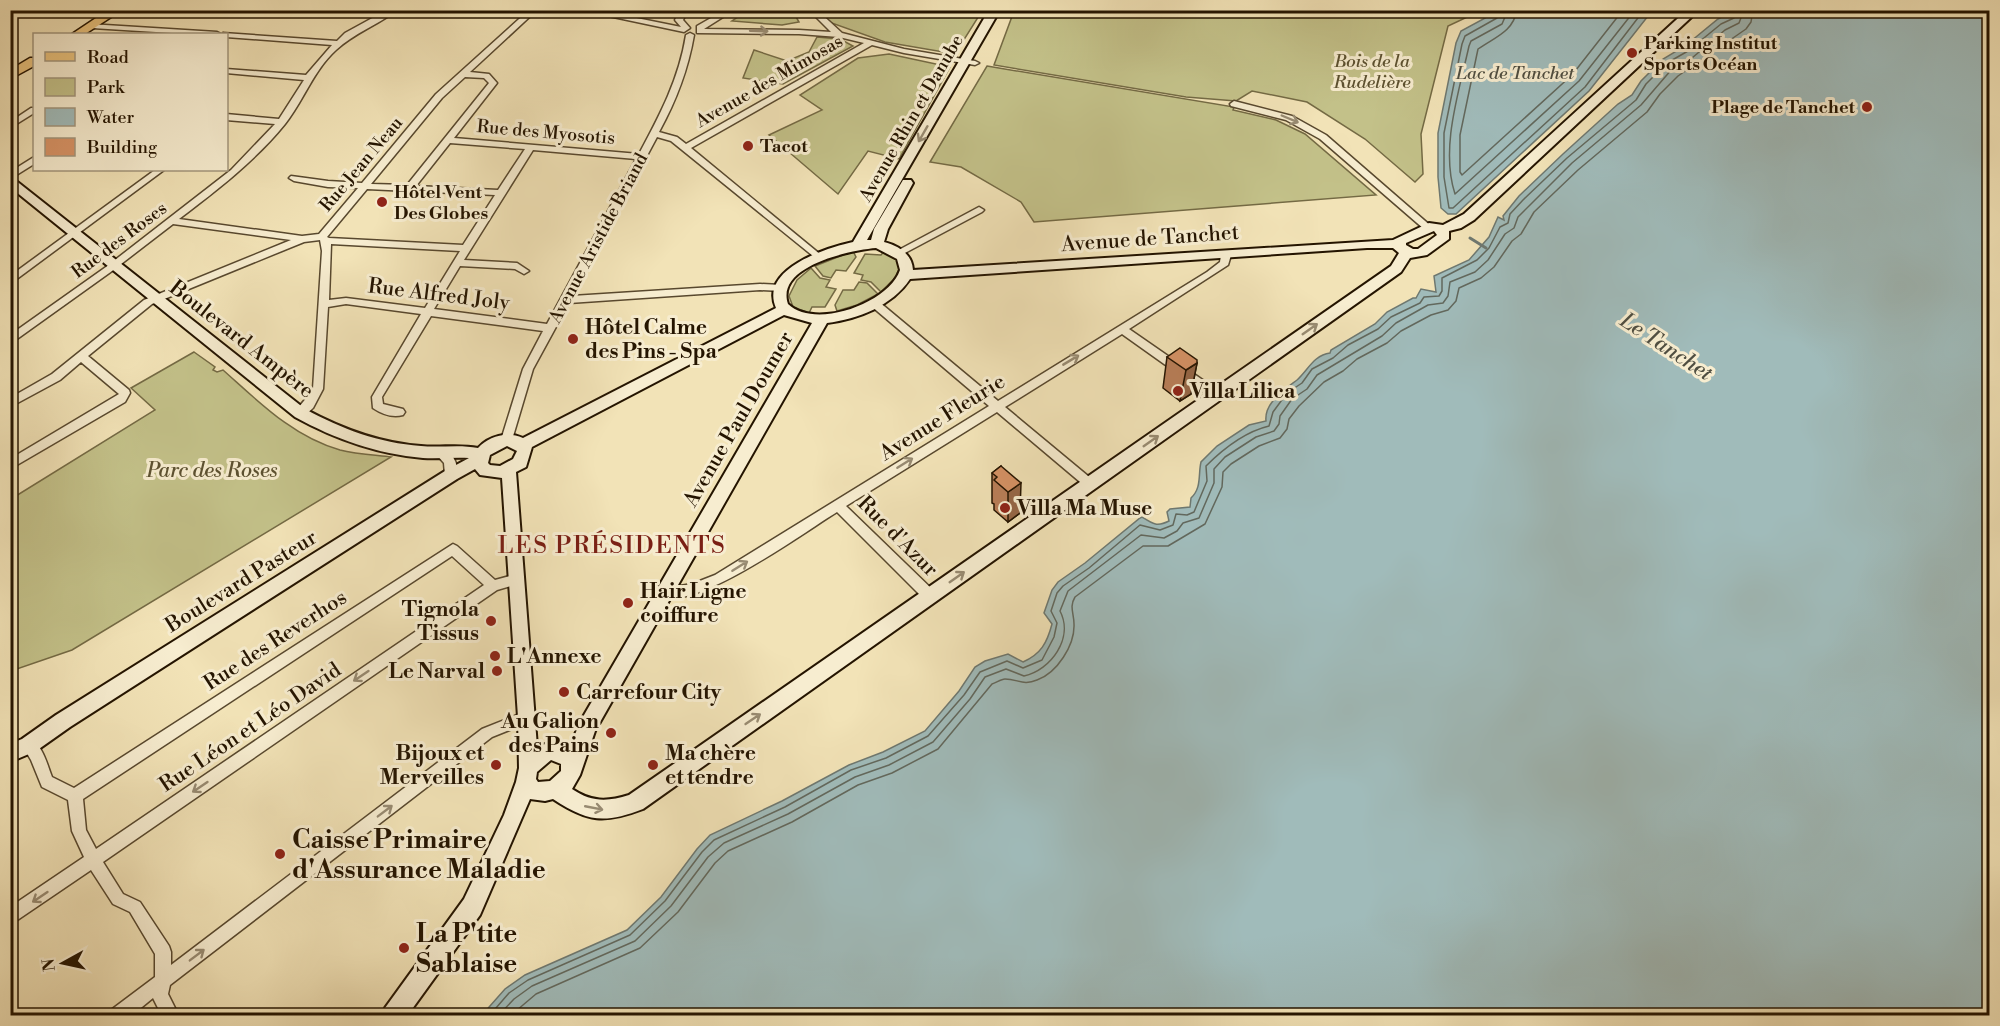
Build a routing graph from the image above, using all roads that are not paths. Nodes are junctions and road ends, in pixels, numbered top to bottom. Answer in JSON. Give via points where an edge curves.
{"nodes":[{"id":1,"x":17,"y":10,"type":"edge"},
{"id":2,"x":117,"y":10,"type":"edge"},
{"id":3,"x":394,"y":10,"type":"edge"},
{"id":4,"x":534,"y":10,"type":"edge"},
{"id":5,"x":583,"y":10,"type":"edge"},
{"id":6,"x":684,"y":10,"type":"edge"},
{"id":7,"x":731,"y":10,"type":"edge"},
{"id":8,"x":812,"y":10,"type":"edge"},
{"id":9,"x":995,"y":10,"type":"edge"},
{"id":10,"x":1006,"y":10,"type":"edge"},
{"id":11,"x":1694,"y":10,"type":"edge"},
{"id":12,"x":10,"y":14,"type":"edge"},
{"id":13,"x":819,"y":17,"type":"junction"},
{"id":14,"x":92,"y":26,"type":"junction"},
{"id":15,"x":692,"y":30,"type":"junction"},
{"id":16,"x":791,"y":32,"type":"junction"},
{"id":17,"x":80,"y":33,"type":"edge"},
{"id":18,"x":201,"y":33,"type":"edge"},
{"id":19,"x":228,"y":35,"type":"edge"},
{"id":20,"x":839,"y":35,"type":"junction"},
{"id":21,"x":338,"y":43,"type":"junction"},
{"id":22,"x":870,"y":43,"type":"junction"},
{"id":23,"x":33,"y":62,"type":"edge"},
{"id":24,"x":969,"y":62,"type":"junction"},
{"id":25,"x":228,"y":71,"type":"edge"},
{"id":26,"x":463,"y":74,"type":"junction"},
{"id":27,"x":10,"y":75,"type":"edge"},
{"id":28,"x":310,"y":78,"type":"junction"},
{"id":29,"x":1234,"y":104,"type":"dead end"},
{"id":30,"x":33,"y":112,"type":"edge"},
{"id":31,"x":228,"y":118,"type":"edge"},
{"id":32,"x":282,"y":122,"type":"junction"},
{"id":33,"x":10,"y":126,"type":"edge"},
{"id":34,"x":655,"y":134,"type":"junction"},
{"id":35,"x":447,"y":140,"type":"junction"},
{"id":36,"x":530,"y":148,"type":"junction"},
{"id":37,"x":685,"y":148,"type":"junction"},
{"id":38,"x":642,"y":157,"type":"junction"},
{"id":39,"x":33,"y":161,"type":"edge"},
{"id":40,"x":159,"y":171,"type":"edge"},
{"id":41,"x":10,"y":178,"type":"edge"},
{"id":42,"x":294,"y":178,"type":"dead end"},
{"id":43,"x":365,"y":185,"type":"junction"},
{"id":44,"x":410,"y":188,"type":"junction"},
{"id":45,"x":501,"y":193,"type":"junction"},
{"id":46,"x":979,"y":210,"type":"dead end"},
{"id":47,"x":171,"y":221,"type":"junction"},
{"id":48,"x":1426,"y":227,"type":"junction"},
{"id":49,"x":1442,"y":229,"type":"junction"},
{"id":50,"x":75,"y":232,"type":"junction"},
{"id":51,"x":302,"y":239,"type":"junction"},
{"id":52,"x":324,"y":239,"type":"junction"},
{"id":53,"x":877,"y":244,"type":"junction"},
{"id":54,"x":858,"y":245,"type":"junction"},
{"id":55,"x":466,"y":248,"type":"junction"},
{"id":56,"x":1402,"y":249,"type":"junction"},
{"id":57,"x":900,"y":252,"type":"junction"},
{"id":58,"x":1226,"y":255,"type":"junction"},
{"id":59,"x":818,"y":257,"type":"junction"},
{"id":60,"x":458,"y":263,"type":"junction"},
{"id":61,"x":114,"y":265,"type":"junction"},
{"id":62,"x":10,"y":270,"type":"edge"},
{"id":63,"x":524,"y":271,"type":"dead end"},
{"id":64,"x":22,"y":272,"type":"junction"},
{"id":65,"x":905,"y":275,"type":"junction"},
{"id":66,"x":10,"y":281,"type":"edge"},
{"id":67,"x":782,"y":288,"type":"junction"},
{"id":68,"x":156,"y":298,"type":"junction"},
{"id":69,"x":565,"y":299,"type":"junction"},
{"id":70,"x":874,"y":303,"type":"junction"},
{"id":71,"x":324,"y":304,"type":"junction"},
{"id":72,"x":785,"y":309,"type":"junction"},
{"id":73,"x":428,"y":312,"type":"junction"},
{"id":74,"x":822,"y":319,"type":"junction"},
{"id":75,"x":550,"y":328,"type":"junction"},
{"id":76,"x":1122,"y":329,"type":"junction"},
{"id":77,"x":10,"y":341,"type":"edge"},
{"id":78,"x":81,"y":356,"type":"junction"},
{"id":79,"x":1216,"y":395,"type":"junction"},
{"id":80,"x":10,"y":403,"type":"edge"},
{"id":81,"x":996,"y":406,"type":"junction"},
{"id":82,"x":399,"y":412,"type":"dead end"},
{"id":83,"x":300,"y":413,"type":"junction"},
{"id":84,"x":514,"y":443,"type":"junction"},
{"id":85,"x":441,"y":453,"type":"junction"},
{"id":86,"x":480,"y":458,"type":"junction"},
{"id":87,"x":10,"y":465,"type":"edge"},
{"id":88,"x":508,"y":471,"type":"junction"},
{"id":89,"x":451,"y":475,"type":"junction"},
{"id":90,"x":1090,"y":484,"type":"junction"},
{"id":91,"x":838,"y":505,"type":"junction"},
{"id":92,"x":517,"y":579,"type":"junction"},
{"id":93,"x":493,"y":586,"type":"junction"},
{"id":94,"x":666,"y":593,"type":"junction"},
{"id":95,"x":930,"y":596,"type":"junction"},
{"id":96,"x":527,"y":722,"type":"junction"},
{"id":97,"x":586,"y":728,"type":"junction"},
{"id":98,"x":29,"y":745,"type":"junction"},
{"id":99,"x":554,"y":751,"type":"junction"},
{"id":100,"x":10,"y":753,"type":"edge"},
{"id":101,"x":10,"y":765,"type":"edge"},
{"id":102,"x":572,"y":767,"type":"junction"},
{"id":103,"x":527,"y":775,"type":"junction"},
{"id":104,"x":551,"y":791,"type":"junction"},
{"id":105,"x":75,"y":796,"type":"junction"},
{"id":106,"x":513,"y":817,"type":"junction"},
{"id":107,"x":93,"y":860,"type":"junction"},
{"id":108,"x":10,"y":917,"type":"edge"},
{"id":109,"x":164,"y":980,"type":"junction"},
{"id":110,"x":117,"y":1016,"type":"edge"},
{"id":111,"x":171,"y":1016,"type":"edge"},
{"id":112,"x":393,"y":1016,"type":"edge"}],
"edges":[{"from":1,"to":12,"type":"street"},
{"from":2,"to":14,"type":"main road"},
{"from":3,"to":21,"type":"street","name":"Rue des Roses"},
{"from":4,"to":26,"type":"street","name":"Rue Jean Neau"},
{"from":5,"to":15,"type":"street"},
{"from":6,"to":15,"type":"street","name":"Avenue Aristide Briand","via":[[680,20]]},
{"from":7,"to":15,"type":"street"},
{"from":8,"to":13,"type":"street"},
{"from":9,"to":24,"type":"street","name":"Avenue Rhin et Danube"},
{"from":10,"to":24,"type":"street","name":"Avenue Rhin et Danube"},
{"from":11,"to":49,"type":"street","via":[[1469,217]]},
{"from":13,"to":16,"type":"street","via":[[812,26]]},
{"from":13,"to":20,"type":"street"},
{"from":14,"to":17,"type":"main road"},
{"from":14,"to":18,"type":"street"},
{"from":15,"to":16,"type":"street","one_way":true},
{"from":15,"to":34,"type":"street","name":"Avenue Aristide Briand","via":[[679,81]]},
{"from":16,"to":20,"type":"street"},
{"from":19,"to":21,"type":"street"},
{"from":20,"to":22,"type":"street"},
{"from":21,"to":28,"type":"street","name":"Rue des Roses"},
{"from":22,"to":24,"type":"street"},
{"from":22,"to":37,"type":"street","name":"Avenue des Mimosas"},
{"from":23,"to":27,"type":"main road"},
{"from":24,"to":53,"type":"street","name":"Avenue Rhin et Danube","via":[[881,229]]},
{"from":24,"to":54,"type":"street","name":"Avenue Rhin et Danube","one_way":true},
{"from":25,"to":28,"type":"street"},
{"from":26,"to":35,"type":"street","via":[[486,76],[494,83]]},
{"from":26,"to":43,"type":"street","name":"Rue Jean Neau","via":[[439,96]]},
{"from":28,"to":32,"type":"street","name":"Rue des Roses"},
{"from":29,"to":48,"type":"street","one_way":true,"via":[[1274,112],[1305,125],[1337,147]]},
{"from":30,"to":33,"type":"street"},
{"from":31,"to":32,"type":"street"},
{"from":32,"to":47,"type":"street","name":"Rue des Roses","via":[[234,172]]},
{"from":34,"to":37,"type":"street","via":[[674,139]]},
{"from":34,"to":38,"type":"street","name":"Avenue Aristide Briand"},
{"from":35,"to":36,"type":"street","name":"Rue des Myosotis"},
{"from":35,"to":44,"type":"street"},
{"from":36,"to":38,"type":"street","name":"Rue des Myosotis"},
{"from":36,"to":45,"type":"street"},
{"from":37,"to":59,"type":"street"},
{"from":38,"to":69,"type":"street","name":"Avenue Aristide Briand"},
{"from":39,"to":41,"type":"street"},
{"from":40,"to":50,"type":"street"},
{"from":41,"to":50,"type":"street","name":"Boulevard Ampère"},
{"from":42,"to":43,"type":"street"},
{"from":43,"to":44,"type":"street"},
{"from":43,"to":52,"type":"street","name":"Rue Jean Neau"},
{"from":44,"to":45,"type":"street"},
{"from":45,"to":55,"type":"street"},
{"from":46,"to":57,"type":"street"},
{"from":47,"to":51,"type":"street"},
{"from":47,"to":61,"type":"street","name":"Rue des Roses"},
{"from":48,"to":49,"type":"street"},
{"from":48,"to":56,"type":"street","via":[[1399,241]]},
{"from":49,"to":56,"type":"street","via":[[1444,236],[1422,252]]},
{"from":50,"to":61,"type":"street","name":"Boulevard Ampère"},
{"from":50,"to":64,"type":"street"},
{"from":51,"to":52,"type":"street"},
{"from":51,"to":68,"type":"street"},
{"from":52,"to":55,"type":"street"},
{"from":52,"to":71,"type":"street","name":"Rue Jean Neau"},
{"from":53,"to":54,"type":"street"},
{"from":53,"to":57,"type":"street"},
{"from":54,"to":59,"type":"street"},
{"from":55,"to":60,"type":"street"},
{"from":56,"to":58,"type":"street","name":"Avenue de Tanchet","via":[[1366,244]]},
{"from":79,"to":56,"type":"street","one_way":true,"via":[[1396,268]]},
{"from":57,"to":65,"type":"street","via":[[907,266]]},
{"from":58,"to":65,"type":"street","name":"Avenue de Tanchet"},
{"from":58,"to":76,"type":"street","name":"Avenue Fleurie","via":[[1225,263],[1210,274]]},
{"from":59,"to":67,"type":"street","via":[[797,270]]},
{"from":60,"to":63,"type":"street","via":[[517,266]]},
{"from":60,"to":73,"type":"street"},
{"from":61,"to":68,"type":"street","name":"Boulevard Ampère"},
{"from":61,"to":77,"type":"street","name":"Rue des Roses"},
{"from":62,"to":64,"type":"street"},
{"from":64,"to":66,"type":"street"},
{"from":65,"to":70,"type":"street","via":[[889,294]]},
{"from":67,"to":69,"type":"street"},
{"from":67,"to":72,"type":"street","via":[[780,297]]},
{"from":68,"to":78,"type":"street"},
{"from":68,"to":83,"type":"street","name":"Boulevard Ampère"},
{"from":69,"to":75,"type":"street","name":"Avenue Aristide Briand"},
{"from":70,"to":74,"type":"street"},
{"from":70,"to":81,"type":"street"},
{"from":71,"to":73,"type":"street","name":"Rue Alfred Joly","via":[[346,302]]},
{"from":71,"to":83,"type":"street","name":"Rue Jean Neau","via":[[318,388]]},
{"from":72,"to":74,"type":"street","via":[[803,318]]},
{"from":72,"to":84,"type":"street","name":"Boulevard Pasteur"},
{"from":73,"to":75,"type":"street","name":"Rue Alfred Joly"},
{"from":73,"to":82,"type":"street","via":[[377,397],[377,405]]},
{"from":74,"to":94,"type":"street","name":"Avenue Paul Doumer"},
{"from":75,"to":84,"type":"street","name":"Avenue Aristide Briand","via":[[528,369]]},
{"from":76,"to":79,"type":"street"},
{"from":81,"to":76,"type":"street","name":"Avenue Fleurie","one_way":true},
{"from":78,"to":80,"type":"street","via":[[56,377]]},
{"from":78,"to":87,"type":"street","via":[[125,393]]},
{"from":90,"to":79,"type":"street","one_way":true},
{"from":81,"to":90,"type":"street"},
{"from":91,"to":81,"type":"street","name":"Avenue Fleurie","one_way":true},
{"from":83,"to":85,"type":"street","name":"Boulevard Ampère","via":[[331,430],[377,445]]},
{"from":84,"to":86,"type":"street","name":"Boulevard Pasteur","via":[[489,446]]},
{"from":84,"to":88,"type":"street","via":[[525,449],[524,458]]},
{"from":85,"to":86,"type":"street","name":"Boulevard Ampère"},
{"from":85,"to":89,"type":"street","via":[[450,461]]},
{"from":86,"to":88,"type":"street","via":[[482,468],[490,472]]},
{"from":86,"to":89,"type":"street","name":"Boulevard Pasteur"},
{"from":88,"to":92,"type":"street"},
{"from":89,"to":98,"type":"street","name":"Boulevard Pasteur"},
{"from":95,"to":90,"type":"street","one_way":true},
{"from":94,"to":91,"type":"street","name":"Avenue Fleurie","one_way":true,"via":[[693,589],[719,579]]},
{"from":91,"to":95,"type":"street","name":"Rue d'Azur"},
{"from":92,"to":93,"type":"street","name":"Rue Léon et Léo David"},
{"from":92,"to":96,"type":"street"},
{"from":93,"to":105,"type":"street","name":"Rue des Reverhos","via":[[453,549]]},
{"from":93,"to":107,"type":"street","name":"Rue Léon et Léo David","one_way":true},
{"from":94,"to":97,"type":"street","name":"Avenue Paul Doumer"},
{"from":104,"to":95,"type":"street","one_way":true,"via":[[600,811],[636,802]]},
{"from":96,"to":99,"type":"street","via":[[534,740],[542,748]]},
{"from":96,"to":103,"type":"street"},
{"from":109,"to":96,"type":"street","one_way":true,"via":[[487,733]]},
{"from":97,"to":99,"type":"street","name":"Avenue Paul Doumer"},
{"from":97,"to":102,"type":"street","name":"Avenue Paul Doumer"},
{"from":98,"to":100,"type":"street","name":"Boulevard Pasteur"},
{"from":98,"to":101,"type":"street","name":"Boulevard Pasteur"},
{"from":98,"to":105,"type":"street","via":[[47,782]]},
{"from":99,"to":102,"type":"street","via":[[568,756]]},
{"from":99,"to":103,"type":"street","via":[[538,757]]},
{"from":102,"to":104,"type":"street","via":[[568,780]]},
{"from":103,"to":104,"type":"street","via":[[533,791]]},
{"from":103,"to":106,"type":"street"},
{"from":104,"to":106,"type":"street"},
{"from":105,"to":107,"type":"street","via":[[79,831]]},
{"from":106,"to":112,"type":"street","via":[[472,907]]},
{"from":107,"to":108,"type":"street","name":"Rue Léon et Léo David","one_way":true},
{"from":107,"to":109,"type":"street","via":[[118,899],[135,907],[163,952]]},
{"from":109,"to":110,"type":"street"},
{"from":109,"to":111,"type":"street","via":[[160,995]]}]}
